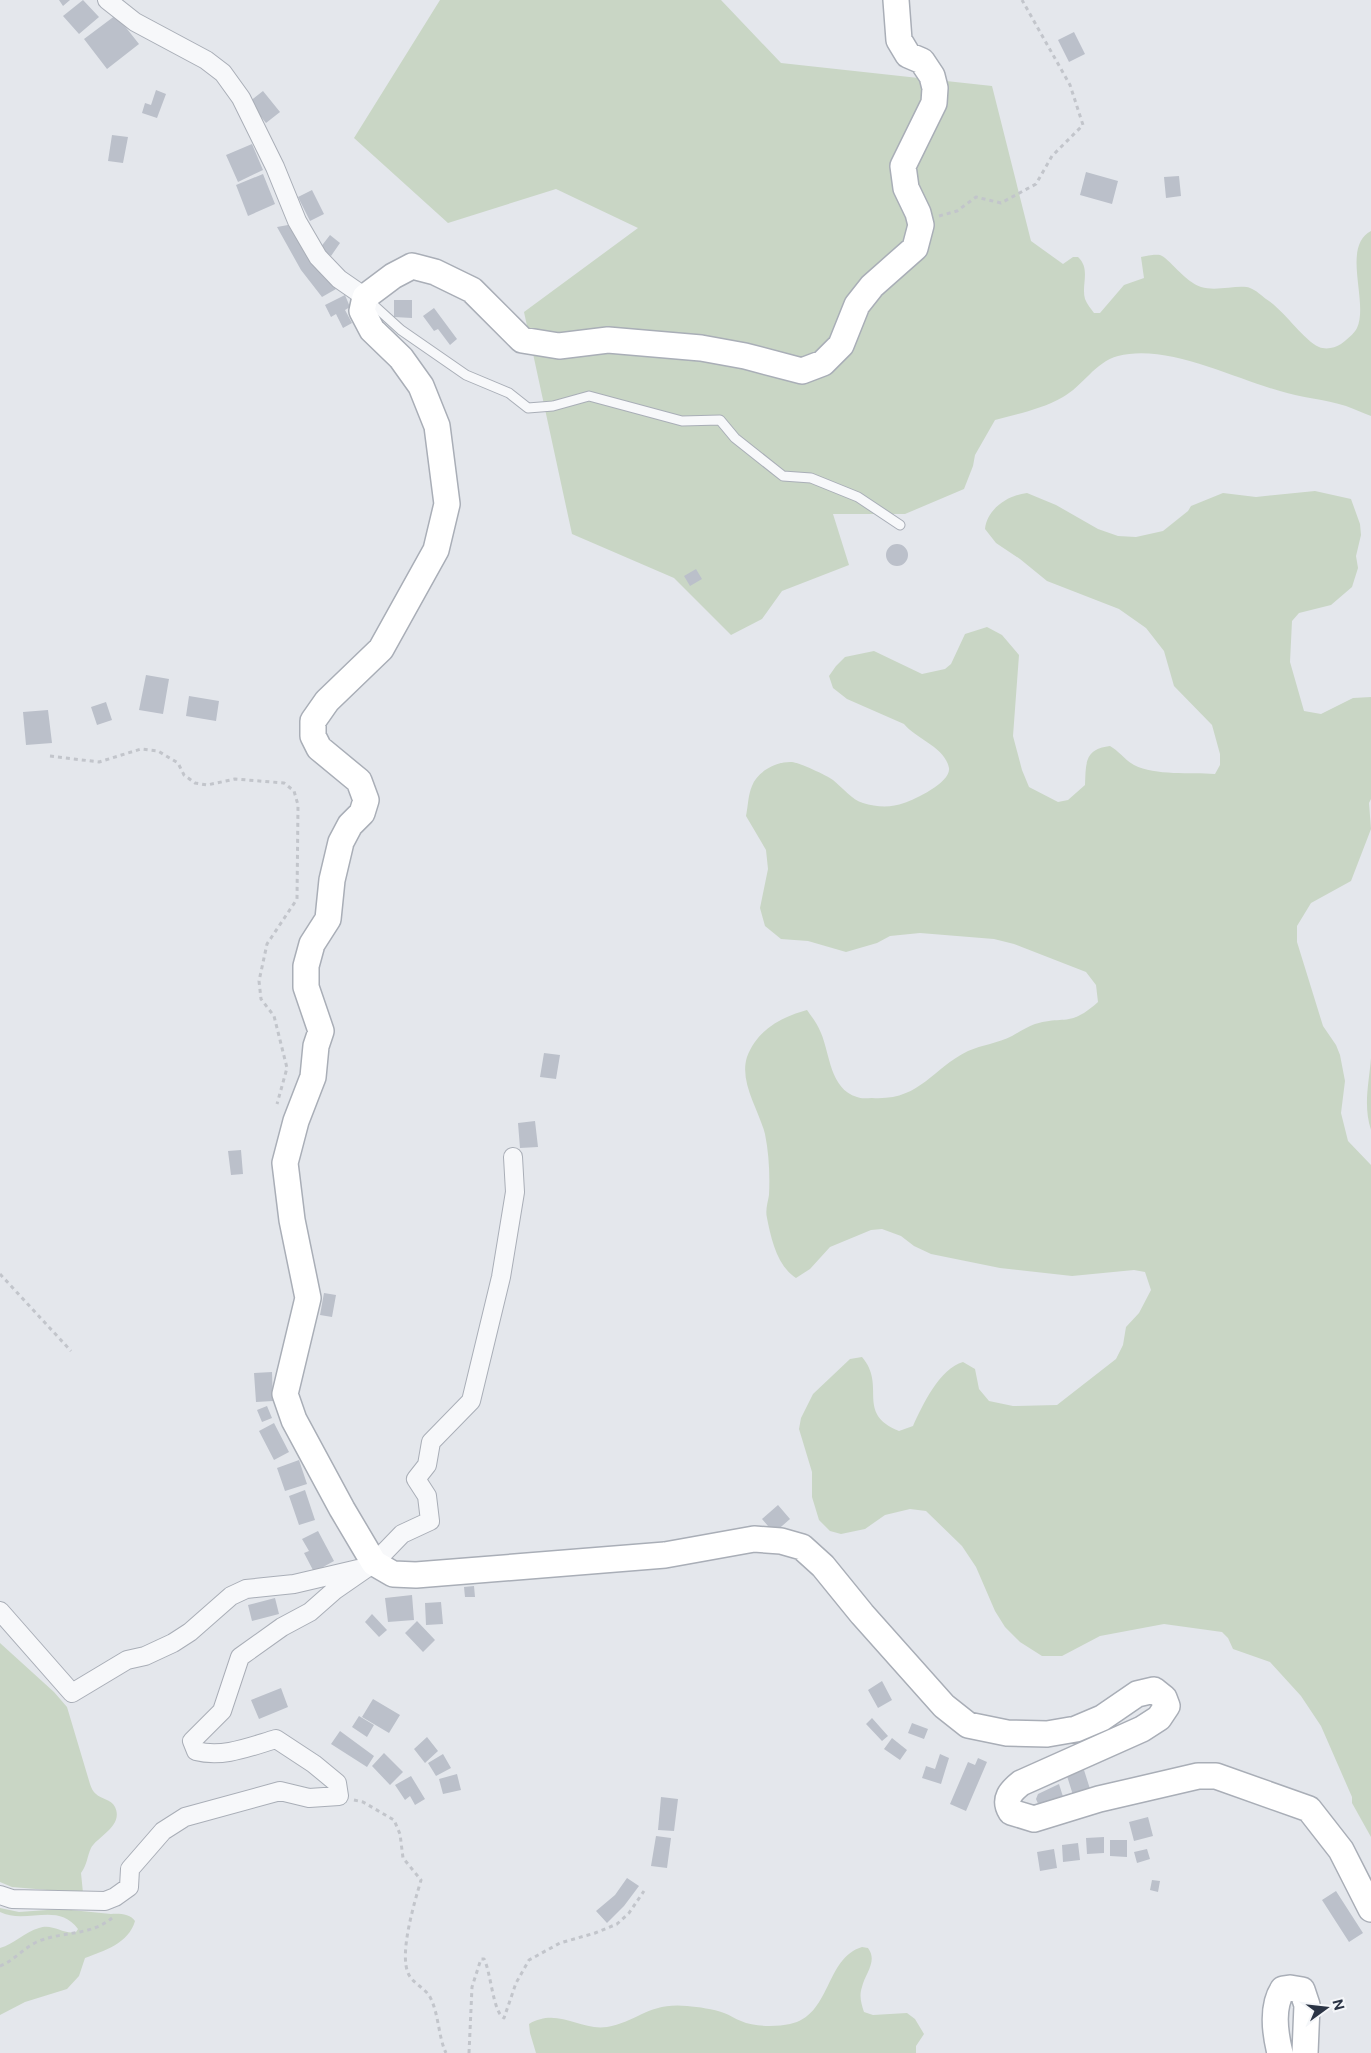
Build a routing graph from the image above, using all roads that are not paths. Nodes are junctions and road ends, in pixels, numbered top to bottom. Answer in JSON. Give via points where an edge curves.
{"nodes":[{"id":1,"x":106,"y":0,"type":"edge"},
{"id":2,"x":896,"y":0,"type":"edge"},
{"id":3,"x":365,"y":297,"type":"junction"},
{"id":4,"x":900,"y":525,"type":"dead end"},
{"id":5,"x":513,"y":1157,"type":"dead end"},
{"id":6,"x":374,"y":1563,"type":"junction"},
{"id":7,"x":0,"y":1611,"type":"edge"},
{"id":8,"x":0,"y":1895,"type":"edge"},
{"id":9,"x":1371,"y":1909,"type":"edge"},
{"id":10,"x":1280,"y":2053,"type":"edge"},
{"id":11,"x":1305,"y":2053,"type":"edge"}],
"edges":[{"from":1,"to":3,"type":"street","via":[[135,22],[206,60],[223,73],[241,98],[297,221],[318,257],[339,279]]},
{"from":2,"to":3,"type":"main road","via":[[899,40],[908,55],[922,61],[932,76],[935,88],[934,103],[903,166],[906,188],[921,225],[915,248],[893,265],[857,305],[840,345],[822,362],[802,371],[701,348],[608,340],[559,346],[522,340],[472,290],[435,272],[412,266]]},
{"from":3,"to":4,"type":"lane","via":[[401,330],[466,375],[509,393],[528,408],[553,406],[589,396],[682,421],[720,420],[735,438],[783,476],[810,478],[858,497]]},
{"from":3,"to":6,"type":"main road","via":[[362,311],[372,330],[401,358],[421,386],[437,426],[447,504],[436,550],[381,649],[326,701],[313,721],[313,736],[320,748],[359,781],[366,800],[362,813],[341,842],[332,880],[328,919],[312,944],[306,966],[306,987],[321,1031],[313,1077],[296,1121],[286,1163],[292,1220],[308,1298],[285,1394],[294,1420]]},
{"from":5,"to":6,"type":"street","via":[[515,1192],[502,1268],[471,1401],[432,1442],[427,1464],[416,1479],[426,1496],[430,1521],[402,1534]]},
{"from":6,"to":7,"type":"street","via":[[334,1576],[246,1589],[230,1596],[173,1644],[127,1660],[72,1693]]},
{"from":6,"to":8,"type":"street","via":[[310,1612],[240,1656],[222,1711],[192,1741],[196,1751],[225,1754],[276,1739],[337,1783],[339,1796],[309,1798],[280,1791],[185,1817],[163,1831],[130,1869],[129,1887],[115,1897],[95,1902],[12,1899]]},
{"from":6,"to":9,"type":"main road","via":[[393,1574],[416,1576],[665,1555],[754,1539],[782,1541],[802,1547],[823,1566],[944,1706],[968,1725],[1007,1733],[1047,1734],[1076,1729],[1102,1718],[1137,1694],[1154,1690],[1164,1698],[1167,1706],[1159,1718],[1022,1782],[1007,1798],[1011,1812],[1034,1819],[1198,1776],[1216,1776],[1309,1810],[1341,1850]]},
{"from":10,"to":11,"type":"main road","via":[[1276,1999],[1283,1990],[1290,1988],[1302,1990],[1307,2005]]}]}
